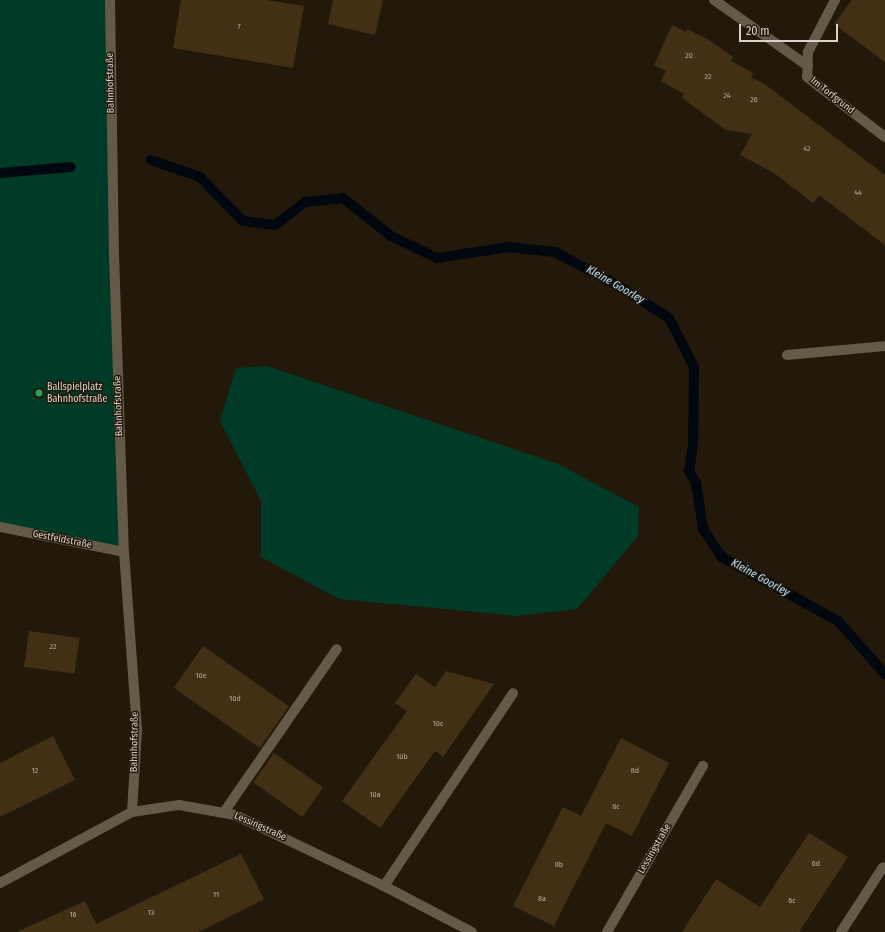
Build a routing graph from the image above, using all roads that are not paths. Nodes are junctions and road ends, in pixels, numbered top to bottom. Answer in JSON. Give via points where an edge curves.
{"nodes":[{"id":1,"x":110,"y":0,"type":"edge"},
{"id":2,"x":714,"y":0,"type":"edge"},
{"id":3,"x":835,"y":0,"type":"edge"},
{"id":4,"x":808,"y":66,"type":"junction"},
{"id":5,"x":885,"y":137,"type":"edge"},
{"id":6,"x":885,"y":346,"type":"edge"},
{"id":7,"x":788,"y":355,"type":"dead end"},
{"id":8,"x":0,"y":527,"type":"edge"},
{"id":9,"x":124,"y":552,"type":"junction"},
{"id":10,"x":337,"y":649,"type":"dead end"},
{"id":11,"x":512,"y":693,"type":"dead end"},
{"id":12,"x":702,"y":766,"type":"dead end"},
{"id":13,"x":132,"y":812,"type":"junction"},
{"id":14,"x":224,"y":812,"type":"junction"},
{"id":15,"x":883,"y":866,"type":"dead end"},
{"id":16,"x":0,"y":883,"type":"edge"},
{"id":17,"x":384,"y":886,"type":"junction"},
{"id":18,"x":472,"y":932,"type":"edge"},
{"id":19,"x":607,"y":932,"type":"edge"},
{"id":20,"x":841,"y":932,"type":"edge"}],
"edges":[{"from":1,"to":9,"type":"street","name":"Bahnhofstraße","via":[[114,254]]},
{"from":2,"to":4,"type":"street"},
{"from":3,"to":4,"type":"street","name":"Im Torfgrund","via":[[808,52]]},
{"from":4,"to":5,"type":"street","name":"Im Torfgrund","via":[[807,77]]},
{"from":6,"to":7,"type":"street"},
{"from":8,"to":9,"type":"street","name":"Gestfeldstraße"},
{"from":9,"to":13,"type":"street","name":"Bahnhofstraße","via":[[137,730]]},
{"from":10,"to":14,"type":"street"},
{"from":11,"to":17,"type":"street"},
{"from":12,"to":19,"type":"street","name":"Lessingstraße"},
{"from":13,"to":14,"type":"street","name":"Lessingstraße","via":[[179,805]]},
{"from":13,"to":16,"type":"street","name":"Lessingstraße"},
{"from":14,"to":17,"type":"street","name":"Lessingstraße"},
{"from":15,"to":20,"type":"street"},
{"from":17,"to":18,"type":"street","name":"Lessingstraße"}]}
